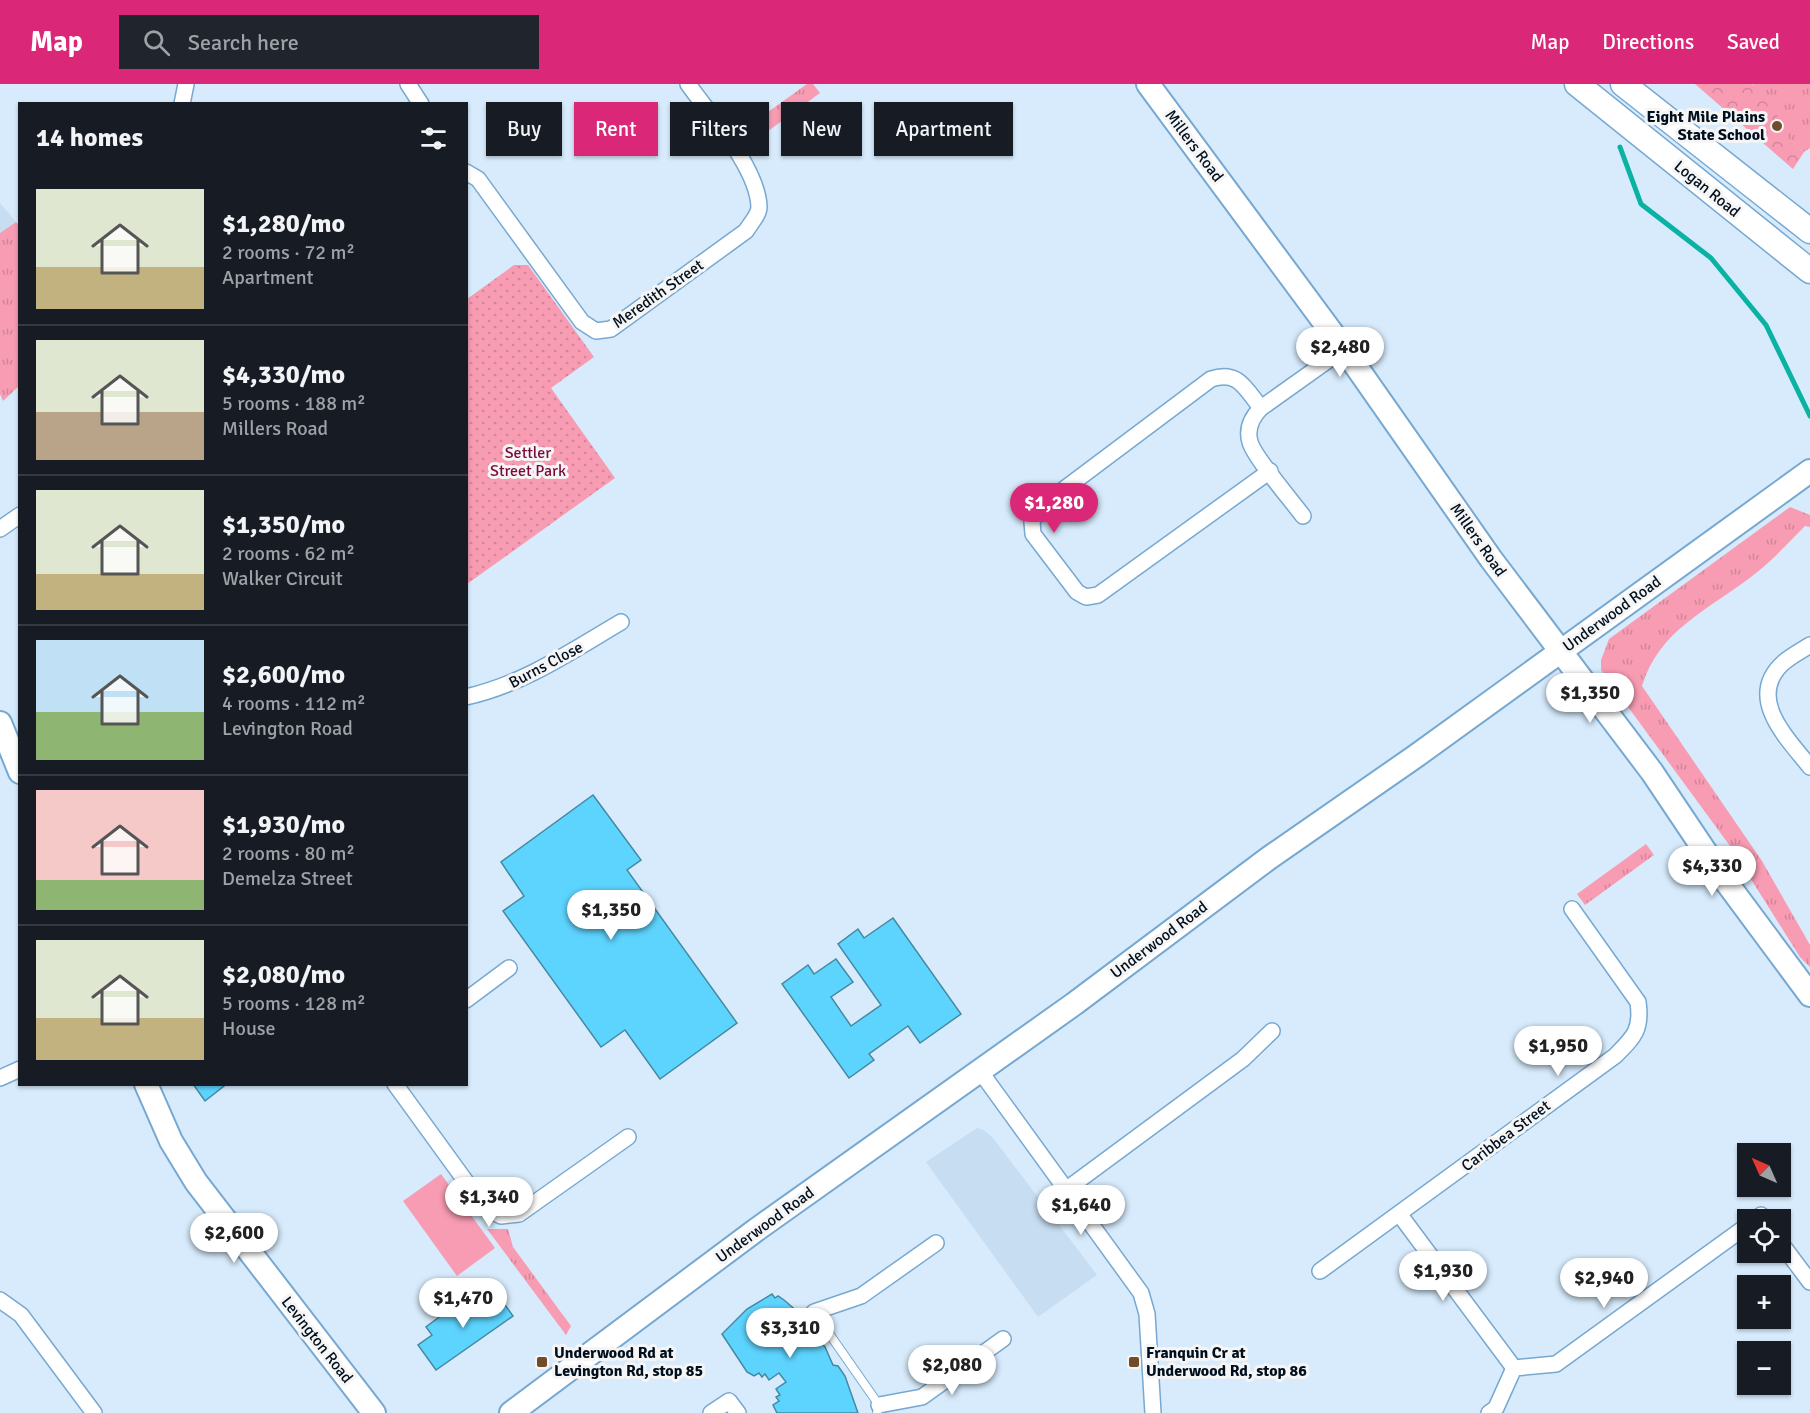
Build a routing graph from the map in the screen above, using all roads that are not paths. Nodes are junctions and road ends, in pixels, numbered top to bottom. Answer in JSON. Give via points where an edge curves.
{"nodes":[{"id":1,"x":186,"y":84,"type":"edge"},
{"id":2,"x":408,"y":84,"type":"edge"},
{"id":3,"x":688,"y":84,"type":"edge"},
{"id":4,"x":1148,"y":84,"type":"edge"},
{"id":5,"x":1576,"y":84,"type":"edge"},
{"id":6,"x":1623,"y":84,"type":"edge"},
{"id":7,"x":182,"y":102,"type":"edge"},
{"id":8,"x":420,"y":102,"type":"edge"},
{"id":9,"x":468,"y":173,"type":"edge"},
{"id":10,"x":1810,"y":231,"type":"edge"},
{"id":11,"x":1810,"y":271,"type":"edge"},
{"id":12,"x":1344,"y":349,"type":"junction"},
{"id":13,"x":1262,"y":408,"type":"junction"},
{"id":14,"x":1270,"y":471,"type":"junction"},
{"id":15,"x":1810,"y":471,"type":"edge"},
{"id":16,"x":18,"y":516,"type":"edge"},
{"id":17,"x":1303,"y":516,"type":"dead end"},
{"id":18,"x":0,"y":529,"type":"edge"},
{"id":19,"x":621,"y":622,"type":"dead end"},
{"id":20,"x":1810,"y":645,"type":"edge"},
{"id":21,"x":1560,"y":651,"type":"junction"},
{"id":22,"x":468,"y":697,"type":"edge"},
{"id":23,"x":0,"y":723,"type":"edge"},
{"id":24,"x":18,"y":767,"type":"edge"},
{"id":25,"x":1810,"y":768,"type":"edge"},
{"id":26,"x":1572,"y":909,"type":"dead end"},
{"id":27,"x":509,"y":968,"type":"dead end"},
{"id":28,"x":1810,"y":995,"type":"edge"},
{"id":29,"x":468,"y":999,"type":"edge"},
{"id":30,"x":1272,"y":1031,"type":"dead end"},
{"id":31,"x":18,"y":1070,"type":"edge"},
{"id":32,"x":980,"y":1071,"type":"junction"},
{"id":33,"x":0,"y":1078,"type":"edge"},
{"id":34,"x":147,"y":1086,"type":"edge"},
{"id":35,"x":396,"y":1086,"type":"edge"},
{"id":36,"x":628,"y":1137,"type":"dead end"},
{"id":37,"x":1067,"y":1189,"type":"junction"},
{"id":38,"x":1400,"y":1215,"type":"junction"},
{"id":39,"x":1737,"y":1233,"type":"edge"},
{"id":40,"x":936,"y":1243,"type":"dead end"},
{"id":41,"x":1791,"y":1257,"type":"edge"},
{"id":42,"x":1320,"y":1271,"type":"dead end"},
{"id":43,"x":1810,"y":1282,"type":"edge"},
{"id":44,"x":0,"y":1300,"type":"edge"},
{"id":45,"x":814,"y":1312,"type":"joint"},
{"id":46,"x":1003,"y":1339,"type":"dead end"},
{"id":47,"x":1514,"y":1368,"type":"junction"},
{"id":48,"x":878,"y":1409,"type":"edge"},
{"id":49,"x":94,"y":1413,"type":"edge"},
{"id":50,"x":374,"y":1413,"type":"edge"},
{"id":51,"x":511,"y":1413,"type":"edge"},
{"id":52,"x":711,"y":1413,"type":"edge"},
{"id":53,"x":738,"y":1413,"type":"edge"},
{"id":54,"x":1153,"y":1413,"type":"edge"},
{"id":55,"x":1489,"y":1413,"type":"edge"}],
"edges":[{"from":1,"to":7,"type":"street"},
{"from":2,"to":8,"type":"street"},
{"from":3,"to":9,"type":"street","name":"Meredith Street","via":[[755,185],[759,210],[746,231],[611,329],[596,331],[582,322],[478,179]]},
{"from":4,"to":12,"type":"main road","name":"Millers Road"},
{"from":5,"to":11,"type":"main road","name":"Logan Road"},
{"from":6,"to":10,"type":"main road","name":"Logan Road"},
{"from":12,"to":13,"type":"street"},
{"from":12,"to":21,"type":"main road","name":"Millers Road"},
{"from":13,"to":14,"type":"street","via":[[1249,426],[1250,442]]},
{"from":13,"to":14,"type":"street","via":[[1236,378],[1224,374],[1211,379],[1039,508],[1032,522],[1033,534],[1077,592],[1086,597],[1098,596]]},
{"from":14,"to":17,"type":"street"},
{"from":15,"to":21,"type":"main road","name":"Underwood Road"},
{"from":16,"to":18,"type":"street"},
{"from":19,"to":22,"type":"street","name":"Burns Close","via":[[530,677]]},
{"from":20,"to":25,"type":"street","via":[[1782,664],[1772,677],[1767,698],[1773,719]]},
{"from":21,"to":28,"type":"main road","name":"Millers Road","via":[[1652,772],[1721,875]]},
{"from":21,"to":32,"type":"main road","name":"Underwood Road","via":[[1269,858]]},
{"from":23,"to":24,"type":"main road"},
{"from":26,"to":38,"type":"street","name":"Caribbea Street","via":[[1638,1002],[1640,1019],[1634,1037],[1615,1056]]},
{"from":27,"to":29,"type":"street"},
{"from":30,"to":37,"type":"street","via":[[1243,1059]]},
{"from":31,"to":33,"type":"street"},
{"from":32,"to":37,"type":"street"},
{"from":32,"to":51,"type":"main road","name":"Underwood Road","via":[[756,1230]]},
{"from":34,"to":50,"type":"main road","name":"Levington Road","via":[[171,1141],[196,1182]]},
{"from":35,"to":36,"type":"street","via":[[485,1208],[501,1216],[519,1214]]},
{"from":37,"to":54,"type":"street","via":[[1133,1280],[1145,1303]]},
{"from":38,"to":42,"type":"street","name":"Caribbea Street"},
{"from":38,"to":47,"type":"street"},
{"from":39,"to":47,"type":"street","via":[[1556,1364]]},
{"from":40,"to":45,"type":"street","via":[[861,1296]]},
{"from":41,"to":43,"type":"street"},
{"from":44,"to":49,"type":"street","via":[[21,1315]]},
{"from":45,"to":48,"type":"lane"},
{"from":46,"to":48,"type":"street","via":[[922,1397]]},
{"from":47,"to":55,"type":"street","via":[[1496,1408]]},
{"from":52,"to":53,"type":"street","via":[[729,1401]]}]}
